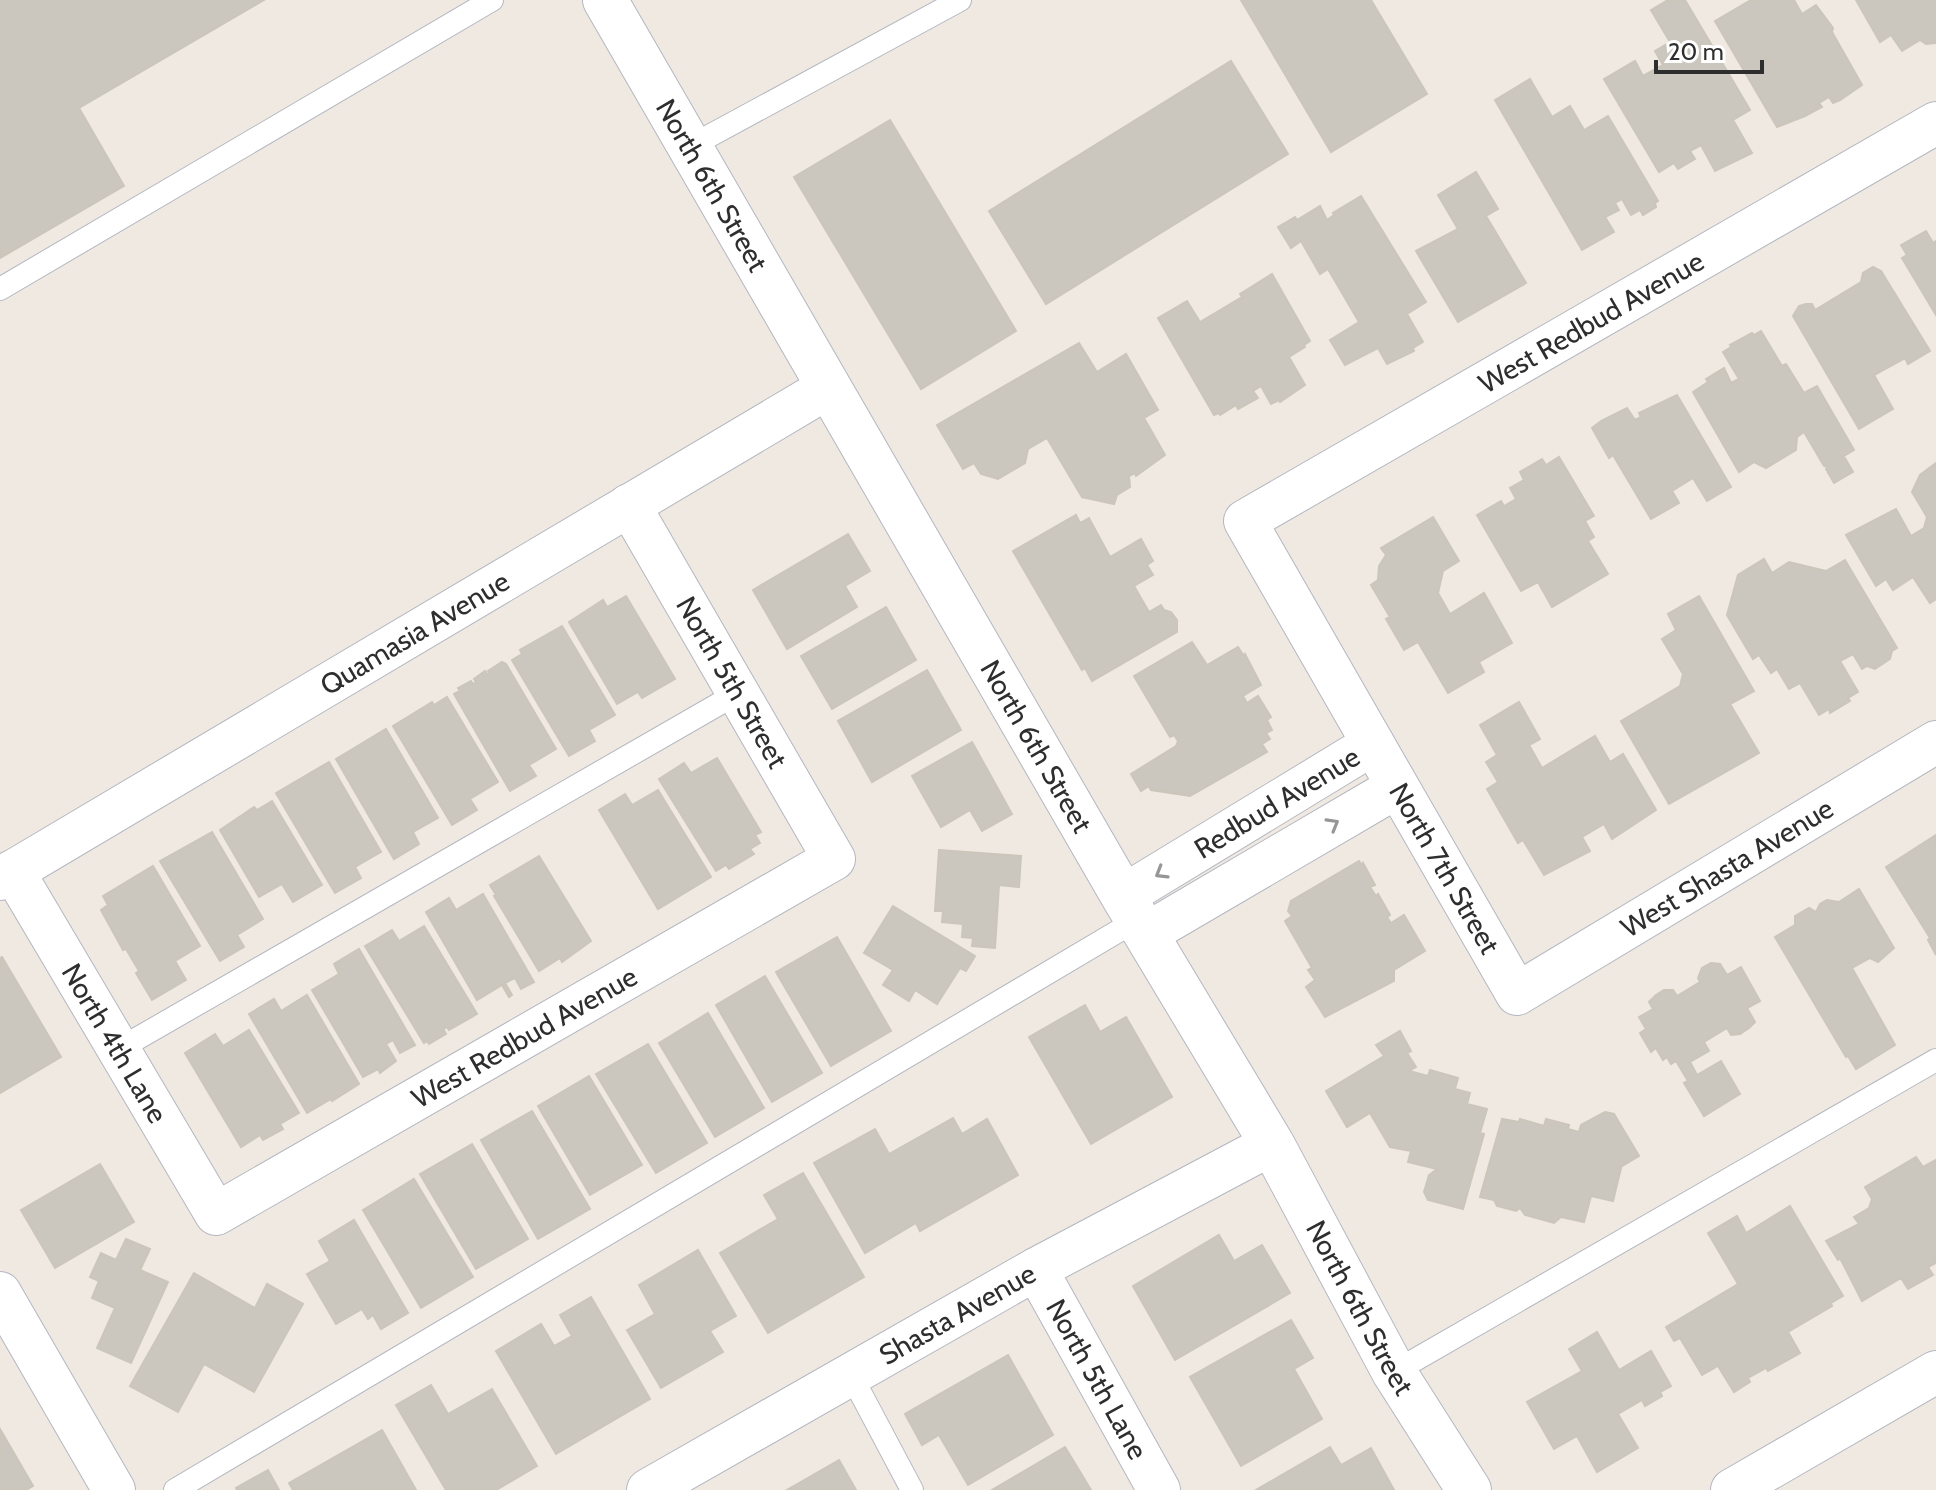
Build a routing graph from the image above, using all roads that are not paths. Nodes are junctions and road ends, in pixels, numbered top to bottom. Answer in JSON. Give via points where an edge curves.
{"nodes":[{"id":1,"x":492,"y":0,"type":"edge"},
{"id":2,"x":605,"y":0,"type":"edge"},
{"id":3,"x":960,"y":0,"type":"edge"},
{"id":4,"x":1936,"y":123,"type":"edge"},
{"id":5,"x":689,"y":147,"type":"junction"},
{"id":6,"x":0,"y":289,"type":"edge"},
{"id":7,"x":829,"y":387,"type":"junction"},
{"id":8,"x":629,"y":505,"type":"junction"},
{"id":9,"x":1245,"y":521,"type":"joint"},
{"id":10,"x":738,"y":693,"type":"junction"},
{"id":11,"x":1936,"y":742,"type":"edge"},
{"id":12,"x":1373,"y":744,"type":"junction"},
{"id":13,"x":1397,"y":787,"type":"junction"},
{"id":14,"x":1246,"y":822,"type":"junction"},
{"id":15,"x":834,"y":859,"type":"joint"},
{"id":16,"x":1269,"y":862,"type":"junction"},
{"id":17,"x":6,"y":875,"type":"edge"},
{"id":18,"x":1135,"y":917,"type":"junction"},
{"id":19,"x":1517,"y":994,"type":"joint"},
{"id":20,"x":119,"y":1049,"type":"junction"},
{"id":21,"x":1936,"y":1060,"type":"edge"},
{"id":22,"x":1272,"y":1144,"type":"junction"},
{"id":23,"x":216,"y":1214,"type":"joint"},
{"id":24,"x":1036,"y":1269,"type":"junction"},
{"id":25,"x":1,"y":1295,"type":"edge"},
{"id":26,"x":1394,"y":1372,"type":"junction"},
{"id":27,"x":1936,"y":1372,"type":"edge"},
{"id":28,"x":851,"y":1375,"type":"junction"},
{"id":29,"x":114,"y":1490,"type":"edge"},
{"id":30,"x":175,"y":1490,"type":"edge"},
{"id":31,"x":648,"y":1490,"type":"edge"},
{"id":32,"x":912,"y":1490,"type":"edge"},
{"id":33,"x":1159,"y":1490,"type":"edge"},
{"id":34,"x":1469,"y":1490,"type":"edge"},
{"id":35,"x":1732,"y":1490,"type":"edge"}],
"edges":[{"from":1,"to":6,"type":"lane"},
{"from":2,"to":5,"type":"street","name":"North 6th Street"},
{"from":3,"to":5,"type":"lane"},
{"from":4,"to":9,"type":"street","name":"West Redbud Avenue"},
{"from":5,"to":7,"type":"street","name":"North 6th Street"},
{"from":7,"to":8,"type":"street","name":"Quamasia Avenue"},
{"from":7,"to":18,"type":"street","name":"North 6th Street"},
{"from":8,"to":10,"type":"street","name":"North 5th Street"},
{"from":8,"to":17,"type":"street","name":"Quamasia Avenue"},
{"from":9,"to":12,"type":"street","name":"Redbud Avenue"},
{"from":10,"to":15,"type":"street","name":"North 5th Street"},
{"from":10,"to":20,"type":"lane"},
{"from":11,"to":19,"type":"street","name":"West Shasta Avenue"},
{"from":12,"to":13,"type":"street","name":"North 7th Street"},
{"from":12,"to":14,"type":"street","name":"Redbud Avenue"},
{"from":16,"to":13,"type":"street","name":"Redbud Avenue","one_way":true},
{"from":13,"to":19,"type":"street","name":"North 7th Street"},
{"from":14,"to":16,"type":"street"},
{"from":14,"to":18,"type":"street","name":"Redbud Avenue","one_way":true},
{"from":15,"to":23,"type":"street","name":"West Redbud Avenue"},
{"from":16,"to":18,"type":"street","name":"Redbud Avenue"},
{"from":17,"to":20,"type":"street","name":"North 4th Lane"},
{"from":18,"to":22,"type":"street","name":"North 6th Street"},
{"from":18,"to":30,"type":"lane"},
{"from":20,"to":23,"type":"street","name":"North 4th Lane"},
{"from":21,"to":26,"type":"lane"},
{"from":22,"to":24,"type":"street","name":"Shasta Avenue"},
{"from":22,"to":26,"type":"street","name":"North 6th Street"},
{"from":24,"to":28,"type":"street","name":"Shasta Avenue"},
{"from":24,"to":33,"type":"street","name":"North 5th Lane"},
{"from":25,"to":29,"type":"street"},
{"from":26,"to":34,"type":"street","name":"North 6th Street"},
{"from":27,"to":35,"type":"street"},
{"from":28,"to":31,"type":"street","name":"Shasta Avenue"},
{"from":28,"to":32,"type":"lane"}]}
